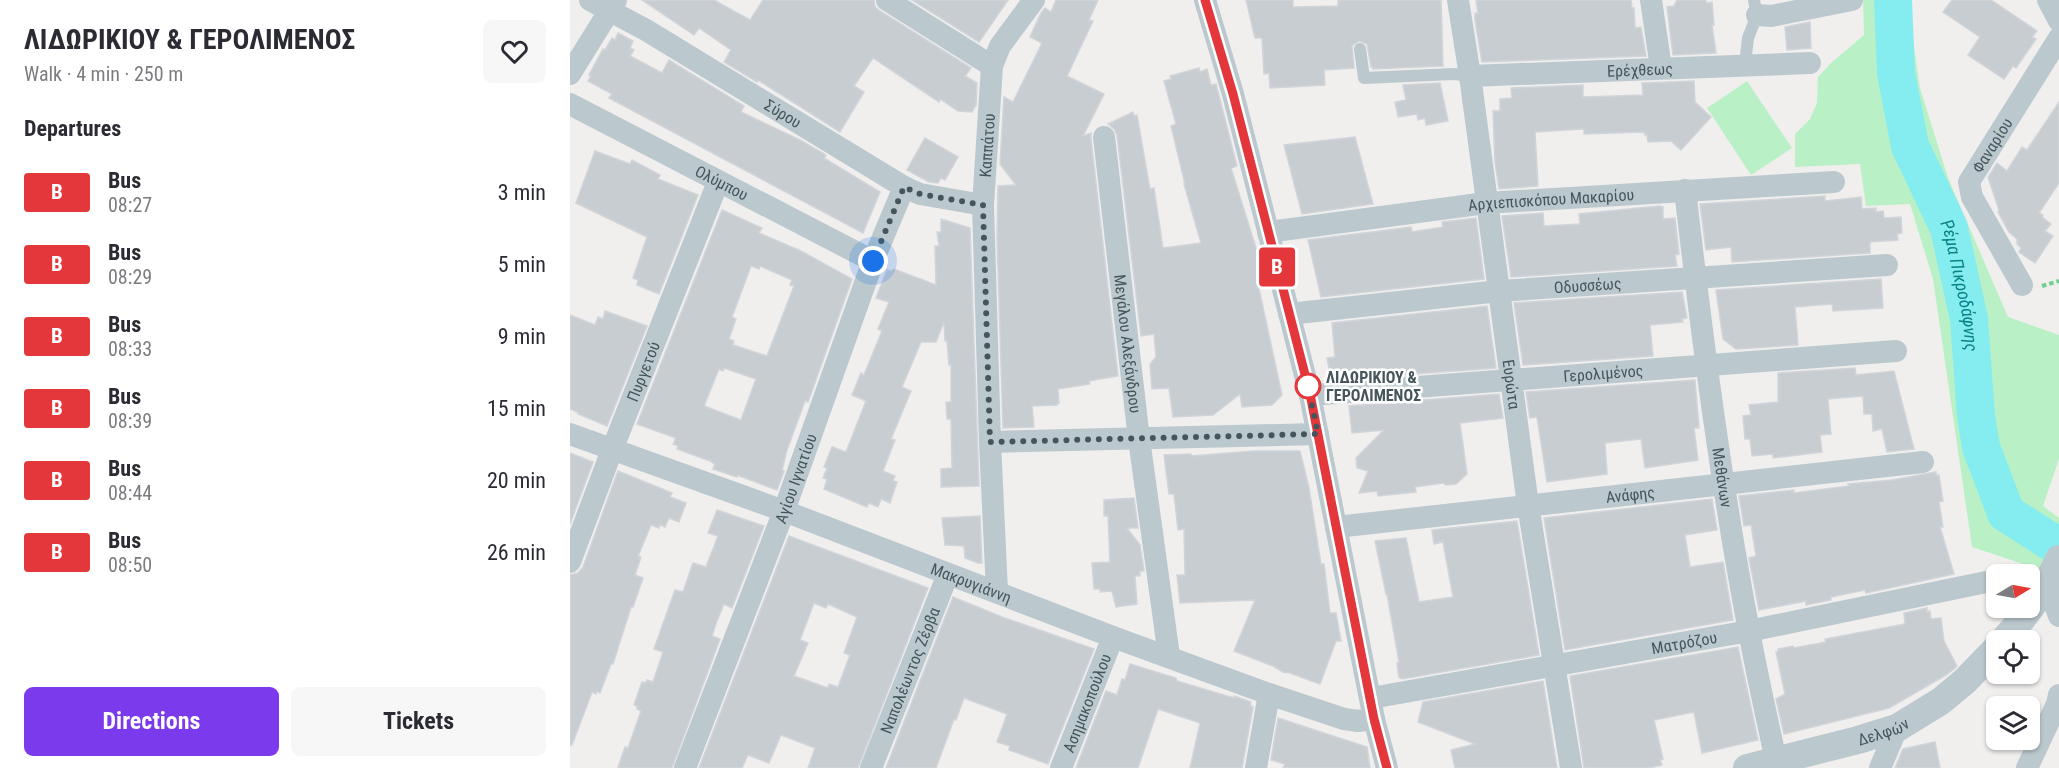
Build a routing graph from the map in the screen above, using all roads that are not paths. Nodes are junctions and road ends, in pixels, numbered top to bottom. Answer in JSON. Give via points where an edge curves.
{"nodes":[{"id":1,"x":887,"y":0,"type":"edge"},
{"id":2,"x":1034,"y":0,"type":"edge"},
{"id":3,"x":1205,"y":0,"type":"edge"},
{"id":4,"x":1458,"y":0,"type":"edge"},
{"id":5,"x":1651,"y":0,"type":"edge"},
{"id":6,"x":1852,"y":0,"type":"edge"},
{"id":7,"x":2048,"y":0,"type":"edge"},
{"id":8,"x":605,"y":3,"type":"edge"},
{"id":9,"x":1756,"y":7,"type":"edge"},
{"id":10,"x":2059,"y":21,"type":"edge"},
{"id":11,"x":2059,"y":38,"type":"edge"},
{"id":12,"x":1360,"y":48,"type":"dead end"},
{"id":13,"x":1810,"y":63,"type":"dead end"},
{"id":14,"x":1745,"y":64,"type":"junction"},
{"id":15,"x":992,"y":66,"type":"junction"},
{"id":16,"x":1661,"y":68,"type":"junction"},
{"id":17,"x":570,"y":74,"type":"edge"},
{"id":18,"x":1470,"y":76,"type":"junction"},
{"id":19,"x":570,"y":104,"type":"edge"},
{"id":20,"x":1104,"y":137,"type":"dead end"},
{"id":21,"x":718,"y":182,"type":"junction"},
{"id":22,"x":1834,"y":182,"type":"dead end"},
{"id":23,"x":904,"y":187,"type":"junction"},
{"id":24,"x":1685,"y":190,"type":"junction"},
{"id":25,"x":1486,"y":203,"type":"junction"},
{"id":26,"x":983,"y":205,"type":"junction"},
{"id":27,"x":1268,"y":232,"type":"junction"},
{"id":28,"x":873,"y":261,"type":"junction"},
{"id":29,"x":1887,"y":265,"type":"dead end"},
{"id":30,"x":1695,"y":277,"type":"junction"},
{"id":31,"x":2022,"y":285,"type":"dead end"},
{"id":32,"x":1499,"y":291,"type":"junction"},
{"id":33,"x":1289,"y":314,"type":"junction"},
{"id":34,"x":1896,"y":351,"type":"dead end"},
{"id":35,"x":1706,"y":364,"type":"junction"},
{"id":36,"x":1511,"y":380,"type":"junction"},
{"id":37,"x":1310,"y":394,"type":"junction"},
{"id":38,"x":570,"y":434,"type":"edge"},
{"id":39,"x":1318,"y":434,"type":"junction"},
{"id":40,"x":1140,"y":439,"type":"junction"},
{"id":41,"x":990,"y":442,"type":"junction"},
{"id":42,"x":612,"y":450,"type":"junction"},
{"id":43,"x":1923,"y":462,"type":"dead end"},
{"id":44,"x":1724,"y":483,"type":"junction"},
{"id":45,"x":1528,"y":505,"type":"junction"},
{"id":46,"x":784,"y":511,"type":"junction"},
{"id":47,"x":1336,"y":527,"type":"junction"},
{"id":48,"x":570,"y":562,"type":"edge"},
{"id":49,"x":2047,"y":573,"type":"edge"},
{"id":50,"x":948,"y":574,"type":"junction"},
{"id":51,"x":1986,"y":582,"type":"edge"},
{"id":52,"x":997,"y":592,"type":"junction"},
{"id":53,"x":2059,"y":616,"type":"edge"},
{"id":54,"x":2012,"y":630,"type":"edge"},
{"id":55,"x":1749,"y":631,"type":"junction"},
{"id":56,"x":1113,"y":637,"type":"junction"},
{"id":57,"x":1169,"y":656,"type":"junction"},
{"id":58,"x":1986,"y":659,"type":"edge"},
{"id":59,"x":1553,"y":666,"type":"junction"},
{"id":60,"x":1269,"y":694,"type":"junction"},
{"id":61,"x":2059,"y":695,"type":"edge"},
{"id":62,"x":1372,"y":709,"type":"junction"},
{"id":63,"x":1897,"y":728,"type":"junction"},
{"id":64,"x":1776,"y":761,"type":"junction"},
{"id":65,"x":685,"y":768,"type":"edge"},
{"id":66,"x":871,"y":768,"type":"edge"},
{"id":67,"x":1061,"y":768,"type":"edge"},
{"id":68,"x":1256,"y":768,"type":"edge"},
{"id":69,"x":1387,"y":768,"type":"edge"},
{"id":70,"x":1571,"y":768,"type":"edge"},
{"id":71,"x":1747,"y":768,"type":"edge"},
{"id":72,"x":1880,"y":768,"type":"edge"},
{"id":73,"x":2027,"y":768,"type":"edge"}],
"edges":[{"from":1,"to":15,"type":"street"},
{"from":2,"to":15,"type":"street","name":"Καππάτου","via":[[1000,46]]},
{"from":3,"to":27,"type":"street"},
{"from":4,"to":18,"type":"street","name":"Ευρώτα"},
{"from":5,"to":16,"type":"street"},
{"from":6,"to":9,"type":"street","via":[[1771,16]]},
{"from":7,"to":10,"type":"street"},
{"from":8,"to":17,"type":"street"},
{"from":8,"to":23,"type":"street","name":"Σύρου"},
{"from":9,"to":14,"type":"lane"},
{"from":11,"to":31,"type":"street","name":"Φαναρίου","via":[[1969,182],[1972,197]]},
{"from":12,"to":18,"type":"lane","via":[[1364,78]]},
{"from":13,"to":14,"type":"street","name":"Ερέχθεως"},
{"from":14,"to":16,"type":"street","name":"Ερέχθεως"},
{"from":15,"to":26,"type":"street","name":"Καππάτου"},
{"from":16,"to":18,"type":"street","name":"Ερέχθεως"},
{"from":18,"to":25,"type":"street","name":"Ευρώτα"},
{"from":19,"to":21,"type":"street","name":"Ολύμπου"},
{"from":20,"to":40,"type":"street","name":"Μεγάλου Αλεξάνδρου"},
{"from":21,"to":28,"type":"street","name":"Ολύμπου"},
{"from":21,"to":42,"type":"street","name":"Πυργετού"},
{"from":22,"to":24,"type":"street","name":"Αρχιεπισκόπου Μακαρίου"},
{"from":23,"to":26,"type":"street","name":"Σύρου","via":[[920,194]]},
{"from":23,"to":28,"type":"street","name":"Αγίου Ιγνατίου"},
{"from":24,"to":25,"type":"street","name":"Αρχιεπισκόπου Μακαρίου"},
{"from":24,"to":30,"type":"street","name":"Μεθάνων"},
{"from":25,"to":27,"type":"street","name":"Αρχιεπισκόπου Μακαρίου"},
{"from":25,"to":32,"type":"street","name":"Ευρώτα"},
{"from":26,"to":41,"type":"street","name":"Καππάτου"},
{"from":27,"to":33,"type":"street"},
{"from":28,"to":46,"type":"street","name":"Αγίου Ιγνατίου"},
{"from":29,"to":30,"type":"street","name":"Οδυσσέως"},
{"from":30,"to":32,"type":"street","name":"Οδυσσέως"},
{"from":30,"to":35,"type":"street","name":"Μεθάνων"},
{"from":32,"to":33,"type":"street","name":"Οδυσσέως"},
{"from":32,"to":36,"type":"street","name":"Ευρώτα"},
{"from":33,"to":37,"type":"street"},
{"from":34,"to":35,"type":"street","name":"Γερολιμένος"},
{"from":35,"to":36,"type":"street","name":"Γερολιμένος"},
{"from":35,"to":44,"type":"street","name":"Μεθάνων"},
{"from":36,"to":37,"type":"street","name":"Γερολιμένος"},
{"from":36,"to":45,"type":"street","name":"Ευρώτα"},
{"from":37,"to":39,"type":"street"},
{"from":38,"to":42,"type":"street","name":"Μακρυγιάννη"},
{"from":39,"to":40,"type":"street"},
{"from":39,"to":47,"type":"street"},
{"from":40,"to":41,"type":"street"},
{"from":40,"to":57,"type":"street","name":"Μεγάλου Αλεξάνδρου"},
{"from":41,"to":52,"type":"street","name":"Καππάτου"},
{"from":42,"to":46,"type":"street","name":"Μακρυγιάννη"},
{"from":42,"to":48,"type":"street","name":"Πυργετού"},
{"from":43,"to":44,"type":"street","name":"Ανάφης"},
{"from":44,"to":45,"type":"street","name":"Ανάφης"},
{"from":44,"to":55,"type":"street","name":"Μεθάνων"},
{"from":45,"to":47,"type":"street","name":"Ανάφης"},
{"from":45,"to":59,"type":"street","name":"Ευρώτα"},
{"from":46,"to":50,"type":"street","name":"Μακρυγιάννη"},
{"from":46,"to":65,"type":"street","name":"Αγίου Ιγνατίου"},
{"from":47,"to":62,"type":"street"},
{"from":49,"to":53,"type":"street"},
{"from":49,"to":54,"type":"street","via":[[2031,608]]},
{"from":50,"to":52,"type":"street","name":"Μακρυγιάννη"},
{"from":50,"to":66,"type":"street","name":"Ναπολέωντος Ζέρβα"},
{"from":51,"to":55,"type":"street","name":"Ματρόζου"},
{"from":52,"to":56,"type":"street","name":"Μακρυγιάννη"},
{"from":55,"to":59,"type":"street","name":"Ματρόζου"},
{"from":55,"to":64,"type":"street","name":"Μεθάνων"},
{"from":56,"to":57,"type":"street","name":"Μακρυγιάννη"},
{"from":56,"to":67,"type":"street","name":"Ασημακοπούλου"},
{"from":57,"to":60,"type":"street","name":"Μακρυγιάννη"},
{"from":58,"to":63,"type":"street","name":"Δελφών","via":[[1941,701]]},
{"from":59,"to":62,"type":"street","name":"Ματρόζου"},
{"from":59,"to":70,"type":"street","name":"Ευρώτα"},
{"from":60,"to":62,"type":"street","name":"Μακρυγιάννη","via":[[1344,719],[1358,721]]},
{"from":60,"to":68,"type":"street"},
{"from":61,"to":73,"type":"street"},
{"from":62,"to":69,"type":"street"},
{"from":63,"to":64,"type":"street","name":"Δελφών"},
{"from":63,"to":72,"type":"street"},
{"from":64,"to":71,"type":"street","name":"Δελφών"}]}
